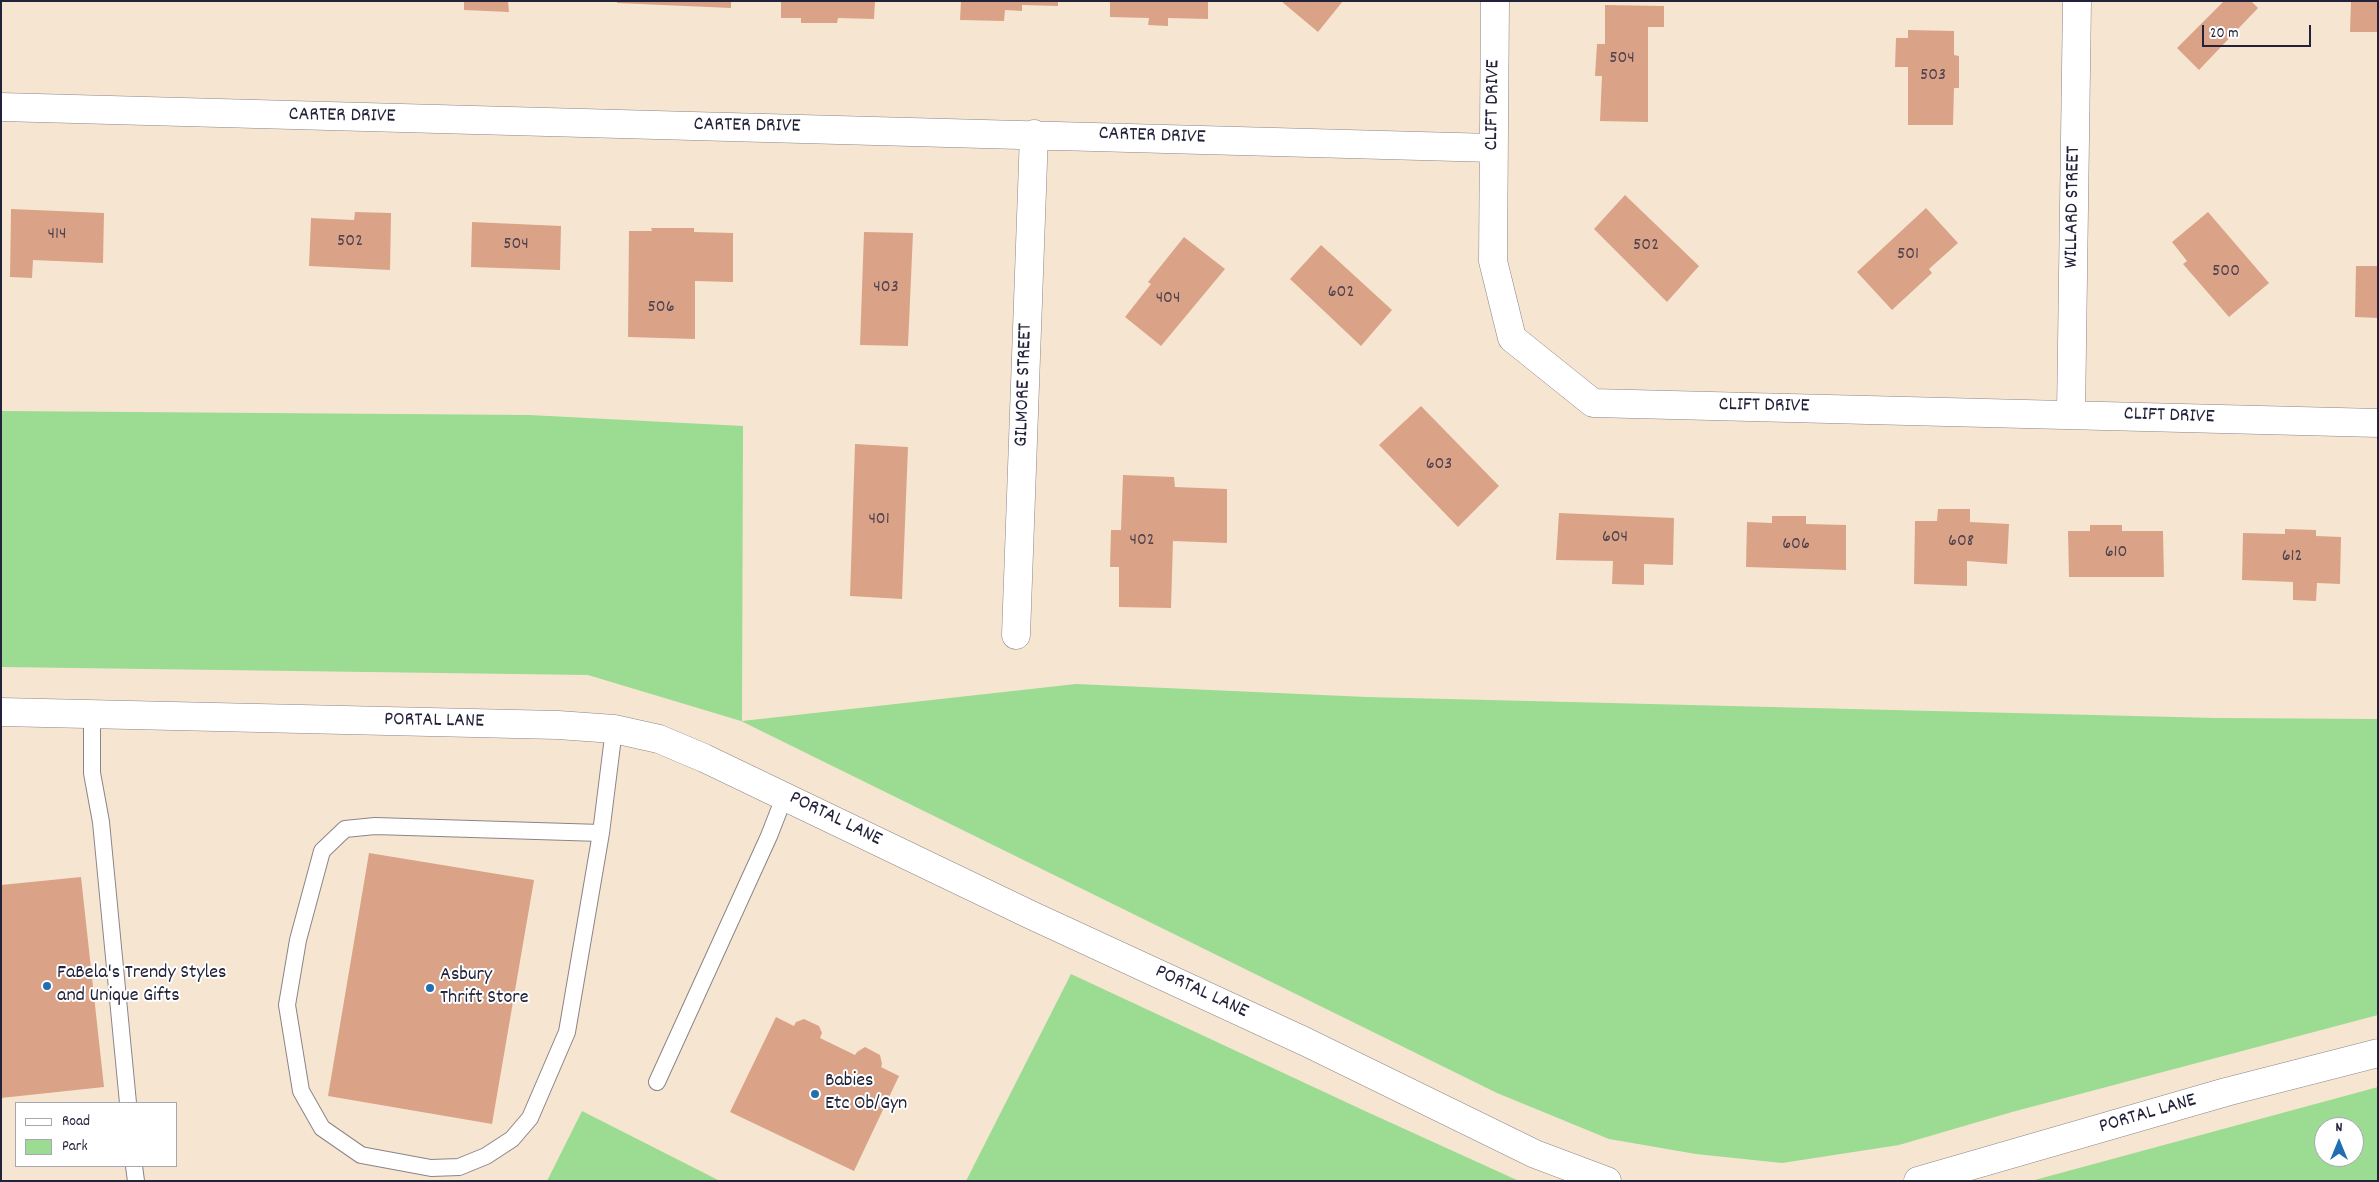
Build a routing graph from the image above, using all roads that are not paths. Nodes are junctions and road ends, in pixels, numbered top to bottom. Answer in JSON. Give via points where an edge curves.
{"nodes":[{"id":1,"x":1495,"y":1,"type":"edge"},
{"id":2,"x":2076,"y":1,"type":"edge"},
{"id":3,"x":1,"y":107,"type":"edge"},
{"id":4,"x":1034,"y":134,"type":"junction"},
{"id":5,"x":1493,"y":148,"type":"junction"},
{"id":6,"x":2071,"y":414,"type":"junction"},
{"id":7,"x":2378,"y":423,"type":"edge"},
{"id":8,"x":1016,"y":636,"type":"dead end"},
{"id":9,"x":1,"y":712,"type":"edge"},
{"id":10,"x":92,"y":714,"type":"junction"},
{"id":11,"x":614,"y":729,"type":"junction"},
{"id":12,"x":785,"y":795,"type":"junction"},
{"id":13,"x":601,"y":833,"type":"junction"},
{"id":14,"x":2378,"y":1053,"type":"edge"},
{"id":15,"x":657,"y":1082,"type":"dead end"},
{"id":16,"x":128,"y":1102,"type":"edge"},
{"id":17,"x":134,"y":1167,"type":"edge"},
{"id":18,"x":136,"y":1181,"type":"edge"},
{"id":19,"x":1608,"y":1181,"type":"edge"},
{"id":20,"x":1918,"y":1181,"type":"edge"}],
"edges":[{"from":1,"to":5,"type":"street","name":"CLIFT DRIVE"},
{"from":2,"to":6,"type":"street","name":"WILLARD STREET"},
{"from":3,"to":4,"type":"street","name":"CARTER DRIVE"},
{"from":4,"to":5,"type":"street","name":"CARTER DRIVE"},
{"from":4,"to":8,"type":"street","name":"GILMORE STREET"},
{"from":5,"to":6,"type":"street","name":"CLIFT DRIVE","via":[[1493,261],[1512,338],[1593,403]]},
{"from":6,"to":7,"type":"street","name":"CLIFT DRIVE"},
{"from":9,"to":10,"type":"street","name":"PORTAL LANE"},
{"from":10,"to":11,"type":"street","name":"PORTAL LANE"},
{"from":10,"to":16,"type":"lane","via":[[92,773],[101,822]]},
{"from":11,"to":12,"type":"street","name":"PORTAL LANE","via":[[659,740]]},
{"from":11,"to":13,"type":"lane"},
{"from":12,"to":15,"type":"lane"},
{"from":12,"to":19,"type":"street","name":"PORTAL LANE","via":[[1534,1154]]},
{"from":13,"to":13,"type":"lane","via":[[375,826],[345,829],[322,851],[298,940],[287,1005],[301,1091],[322,1128],[361,1155],[431,1168],[459,1166],[486,1156],[512,1140],[530,1118],[567,1032]]},
{"from":14,"to":20,"type":"street","name":"PORTAL LANE","via":[[2226,1092]]},
{"from":17,"to":18,"type":"lane"}]}
